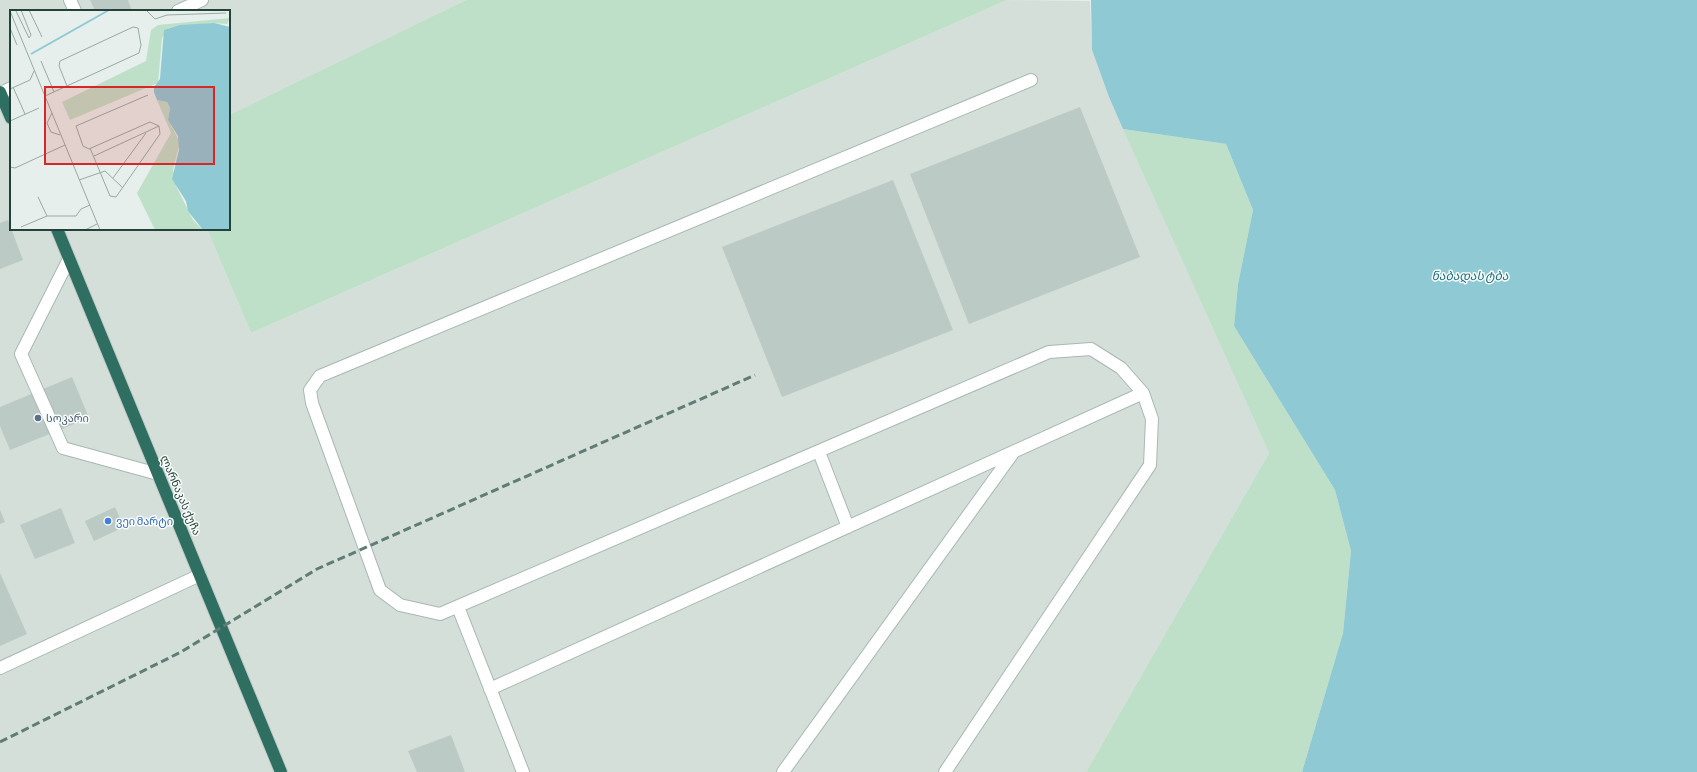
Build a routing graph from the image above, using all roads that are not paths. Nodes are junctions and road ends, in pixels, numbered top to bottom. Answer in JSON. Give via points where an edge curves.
{"nodes":[{"id":1,"x":70,"y":0,"type":"edge"},
{"id":2,"x":202,"y":0,"type":"edge"},
{"id":3,"x":75,"y":10,"type":"edge"},
{"id":4,"x":180,"y":10,"type":"edge"},
{"id":5,"x":1031,"y":80,"type":"dead end"},
{"id":6,"x":4,"y":91,"type":"edge"},
{"id":7,"x":10,"y":114,"type":"edge"},
{"id":8,"x":57,"y":230,"type":"edge"},
{"id":9,"x":69,"y":259,"type":"junction"},
{"id":10,"x":1143,"y":393,"type":"junction"},
{"id":11,"x":819,"y":452,"type":"junction"},
{"id":12,"x":1014,"y":452,"type":"junction"},
{"id":13,"x":158,"y":474,"type":"junction"},
{"id":14,"x":848,"y":527,"type":"junction"},
{"id":15,"x":200,"y":575,"type":"junction"},
{"id":16,"x":458,"y":607,"type":"junction"},
{"id":17,"x":0,"y":668,"type":"edge"},
{"id":18,"x":490,"y":689,"type":"junction"},
{"id":19,"x":281,"y":772,"type":"edge"},
{"id":20,"x":523,"y":772,"type":"edge"},
{"id":21,"x":783,"y":772,"type":"edge"},
{"id":22,"x":945,"y":772,"type":"edge"}],
"edges":[{"from":1,"to":3,"type":"lane"},
{"from":2,"to":4,"type":"lane"},
{"from":5,"to":16,"type":"lane","via":[[320,376],[310,390],[312,403],[380,590],[400,605],[440,614]]},
{"from":6,"to":7,"type":"highway"},
{"from":8,"to":9,"type":"highway","name":"ლარნაკას ქუჩა"},
{"from":9,"to":13,"type":"highway","name":"ლარნაკას ქუჩა"},
{"from":9,"to":13,"type":"lane","via":[[21,354],[63,448]]},
{"from":10,"to":11,"type":"lane","via":[[1121,368],[1091,349],[1049,352]]},
{"from":10,"to":12,"type":"lane"},
{"from":10,"to":22,"type":"lane","via":[[1152,419],[1150,465]]},
{"from":11,"to":14,"type":"lane"},
{"from":11,"to":16,"type":"lane"},
{"from":12,"to":14,"type":"lane"},
{"from":12,"to":21,"type":"lane"},
{"from":13,"to":15,"type":"highway","name":"ლარნაკას ქუჩა"},
{"from":14,"to":18,"type":"lane"},
{"from":15,"to":17,"type":"lane"},
{"from":15,"to":19,"type":"highway","name":"ლარნაკას ქუჩა"},
{"from":16,"to":18,"type":"lane"},
{"from":18,"to":20,"type":"lane"}]}
